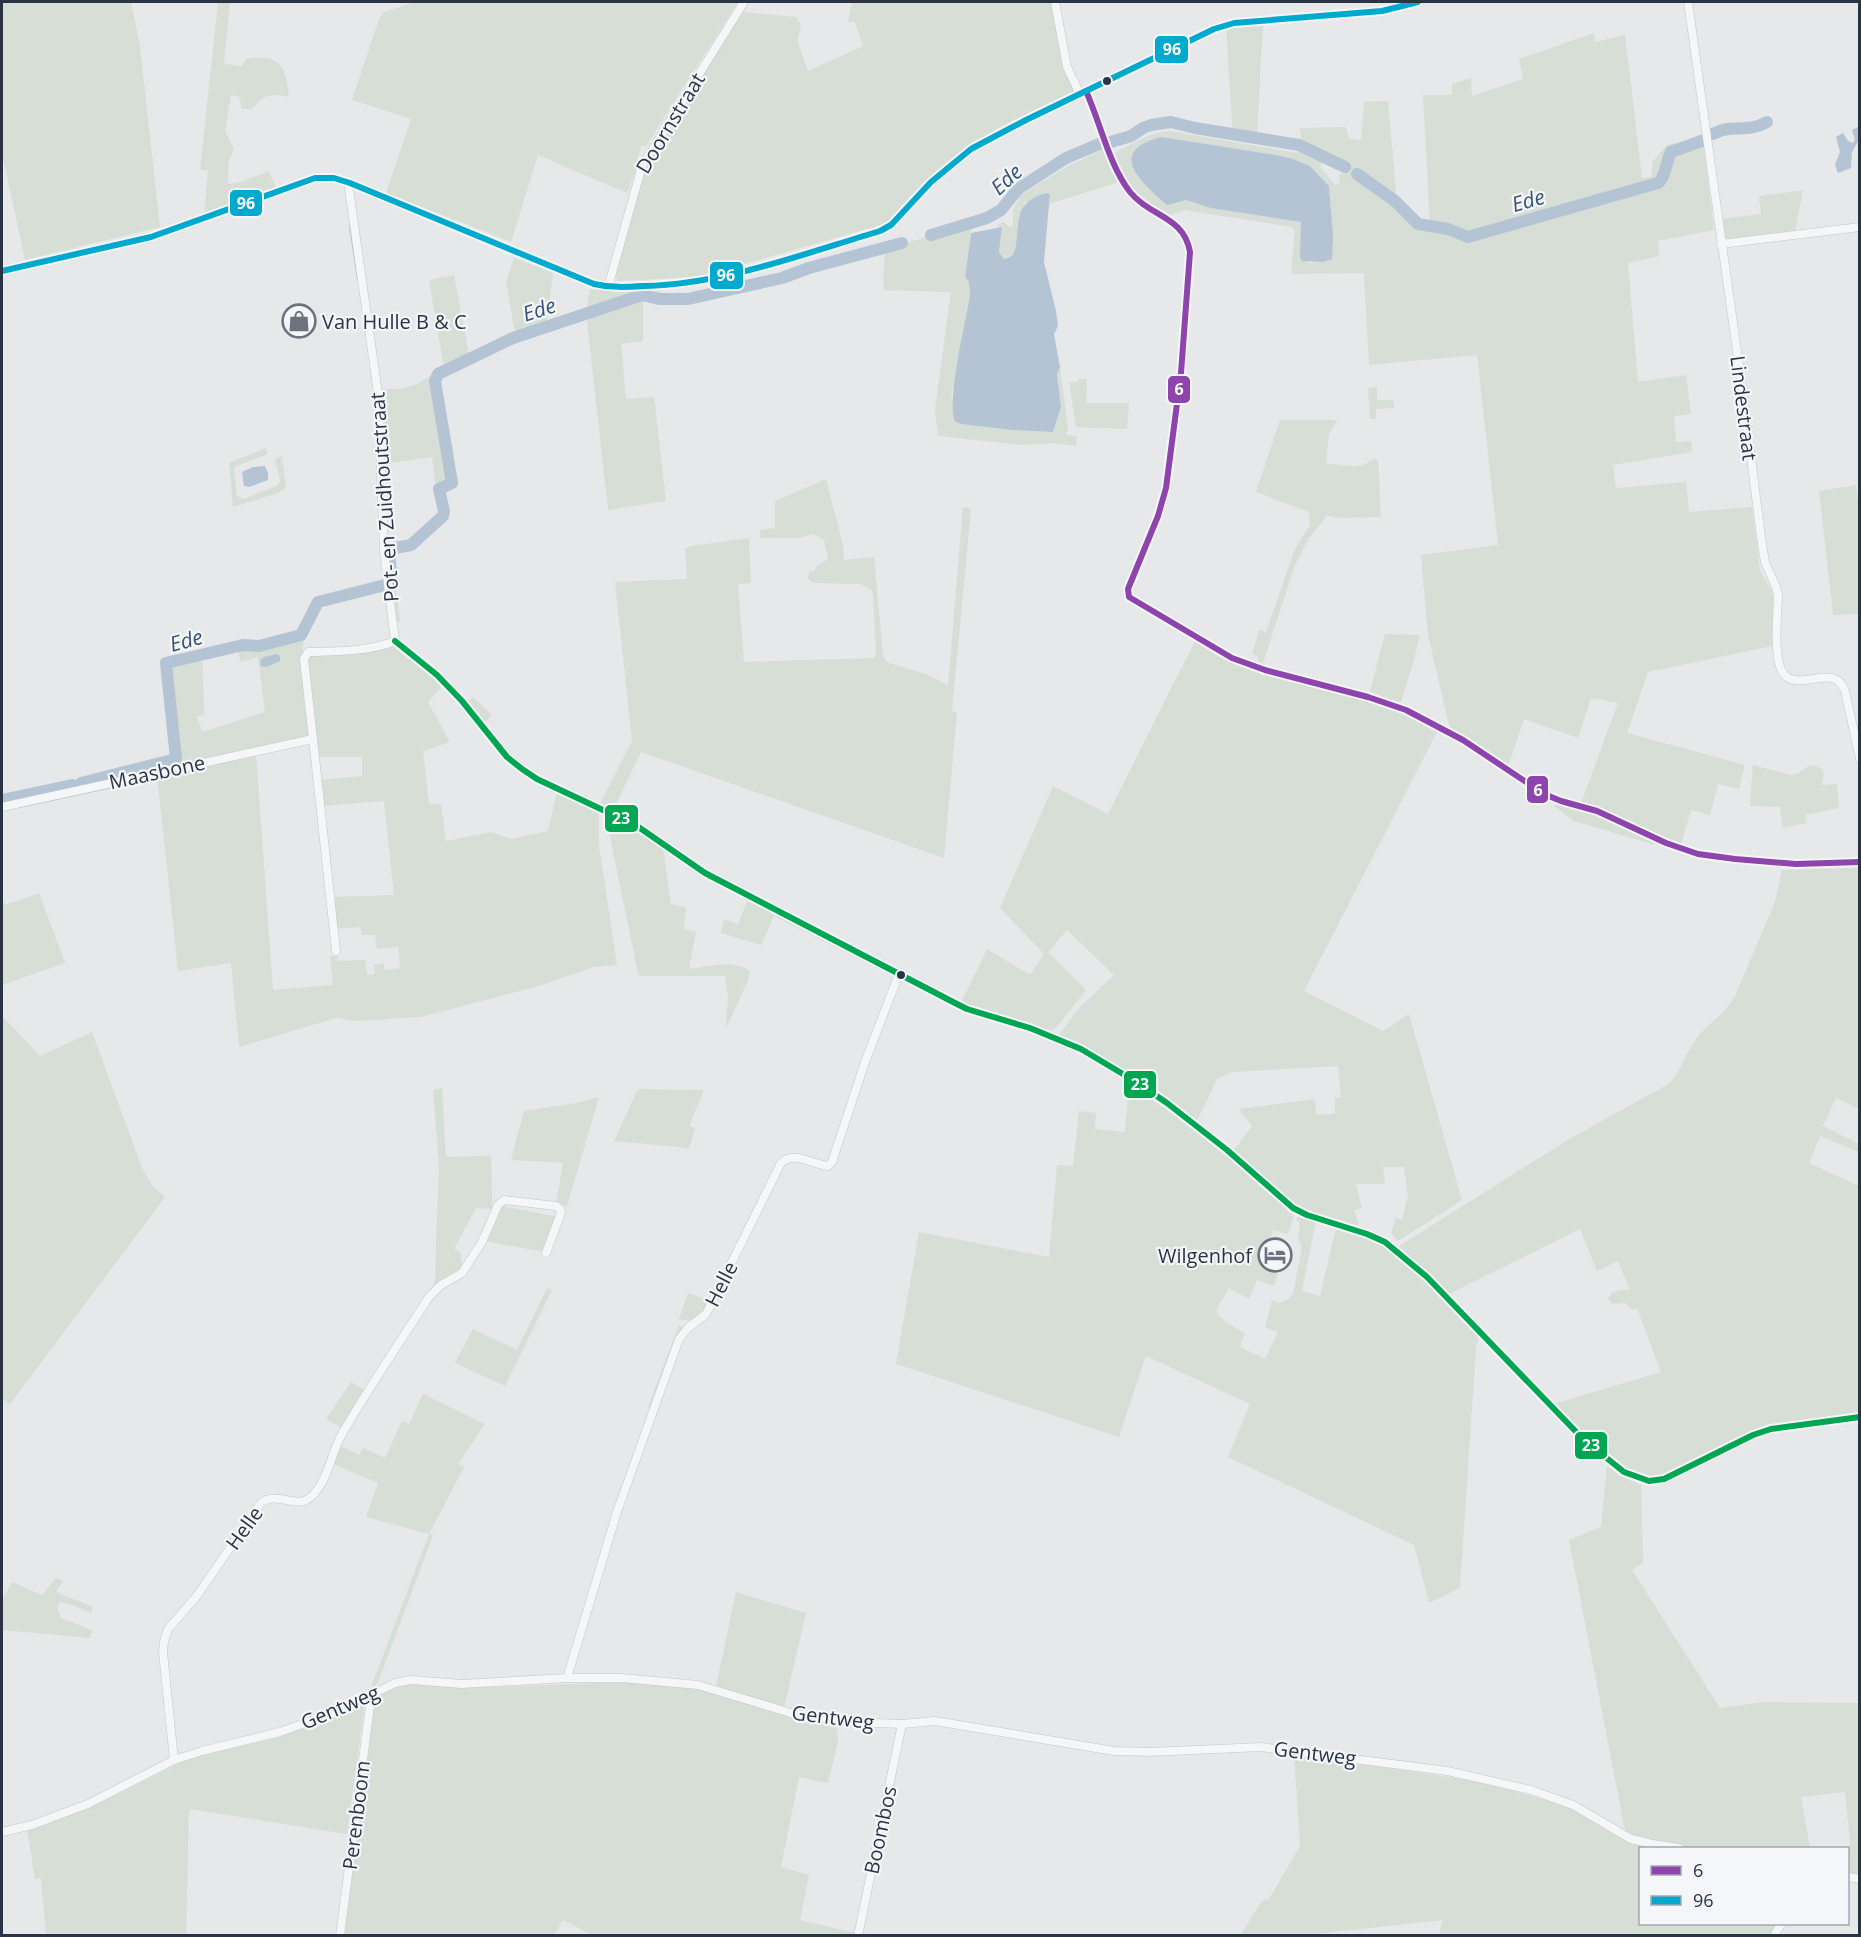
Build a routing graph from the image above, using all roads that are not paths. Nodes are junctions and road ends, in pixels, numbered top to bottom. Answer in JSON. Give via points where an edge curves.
{"nodes":[{"id":1,"x":744,"y":2,"type":"edge"},
{"id":2,"x":1055,"y":2,"type":"edge"},
{"id":3,"x":1418,"y":2,"type":"edge"},
{"id":4,"x":1688,"y":2,"type":"edge"},
{"id":5,"x":1083,"y":92,"type":"junction"},
{"id":6,"x":350,"y":183,"type":"junction"},
{"id":7,"x":1860,"y":227,"type":"edge"},
{"id":8,"x":1721,"y":244,"type":"junction"},
{"id":9,"x":2,"y":271,"type":"edge"},
{"id":10,"x":608,"y":287,"type":"junction"},
{"id":11,"x":395,"y":642,"type":"junction"},
{"id":12,"x":313,"y":739,"type":"junction"},
{"id":13,"x":1860,"y":759,"type":"edge"},
{"id":14,"x":2,"y":807,"type":"edge"},
{"id":15,"x":1860,"y":862,"type":"edge"},
{"id":16,"x":336,"y":951,"type":"dead end"},
{"id":17,"x":899,"y":974,"type":"junction"},
{"id":18,"x":546,"y":1253,"type":"dead end"},
{"id":19,"x":1860,"y":1417,"type":"edge"},
{"id":20,"x":567,"y":1678,"type":"junction"},
{"id":21,"x":369,"y":1695,"type":"junction"},
{"id":22,"x":902,"y":1724,"type":"junction"},
{"id":23,"x":174,"y":1760,"type":"junction"},
{"id":24,"x":2,"y":1832,"type":"edge"},
{"id":25,"x":1672,"y":1847,"type":"edge"},
{"id":26,"x":340,"y":1935,"type":"edge"},
{"id":27,"x":858,"y":1935,"type":"edge"}],
"edges":[{"from":1,"to":10,"type":"street","name":"Doornstraat","via":[[642,166]]},
{"from":2,"to":5,"type":"street","via":[[1067,67]]},
{"from":3,"to":5,"type":"street","via":[[1382,11],[1234,23]]},
{"from":4,"to":8,"type":"street","name":"Lindestraat"},
{"from":5,"to":10,"type":"street","via":[[971,149],[880,231],[706,281]]},
{"from":5,"to":15,"type":"street","via":[[1128,190],[1148,209],[1176,224],[1186,237],[1190,252],[1169,470],[1158,516],[1128,590],[1133,601],[1218,652],[1247,664],[1406,710],[1463,740],[1544,794],[1596,810],[1676,847],[1711,857],[1781,863]]},
{"from":6,"to":9,"type":"street","via":[[315,178],[151,237]]},
{"from":6,"to":10,"type":"street","via":[[594,285]]},
{"from":6,"to":11,"type":"street","name":"Pot- en Zuidhoutstraat","via":[[378,393],[384,551]]},
{"from":7,"to":8,"type":"street"},
{"from":8,"to":13,"type":"street","name":"Lindestraat","via":[[1765,562],[1778,595],[1779,666],[1791,679],[1827,677],[1841,682]]},
{"from":11,"to":12,"type":"street","via":[[365,650],[305,655]]},
{"from":11,"to":17,"type":"street","via":[[437,675],[507,757],[537,779],[637,826],[705,873]]},
{"from":12,"to":14,"type":"street","name":"Maasbone"},
{"from":12,"to":16,"type":"street"},
{"from":17,"to":19,"type":"street","via":[[968,1009],[1081,1049],[1167,1103],[1293,1208],[1367,1234],[1394,1248],[1438,1288],[1583,1439],[1610,1463],[1638,1478],[1664,1479],[1771,1429]]},
{"from":17,"to":20,"type":"street","name":"Helle","via":[[832,1162],[828,1166],[794,1156],[786,1158],[706,1314],[679,1339],[616,1512]]},
{"from":18,"to":23,"type":"street","name":"Helle","via":[[560,1209],[504,1200],[498,1205],[482,1242],[462,1273],[429,1297],[340,1436],[325,1478],[311,1498],[303,1502],[272,1498],[261,1503],[164,1642]]},
{"from":20,"to":21,"type":"street","name":"Gentweg","via":[[462,1684],[411,1680]]},
{"from":20,"to":22,"type":"street","name":"Gentweg","via":[[698,1685],[791,1713],[846,1722]]},
{"from":21,"to":23,"type":"street","name":"Gentweg","via":[[341,1710],[280,1732]]},
{"from":21,"to":26,"type":"street","name":"Perenboom"},
{"from":22,"to":25,"type":"street","name":"Gentweg","via":[[934,1721],[1114,1751],[1261,1747],[1447,1771],[1531,1790],[1573,1805],[1632,1839]]},
{"from":22,"to":27,"type":"street","name":"Boombos"},
{"from":23,"to":24,"type":"street","name":"Gentweg","via":[[88,1804]]}]}
